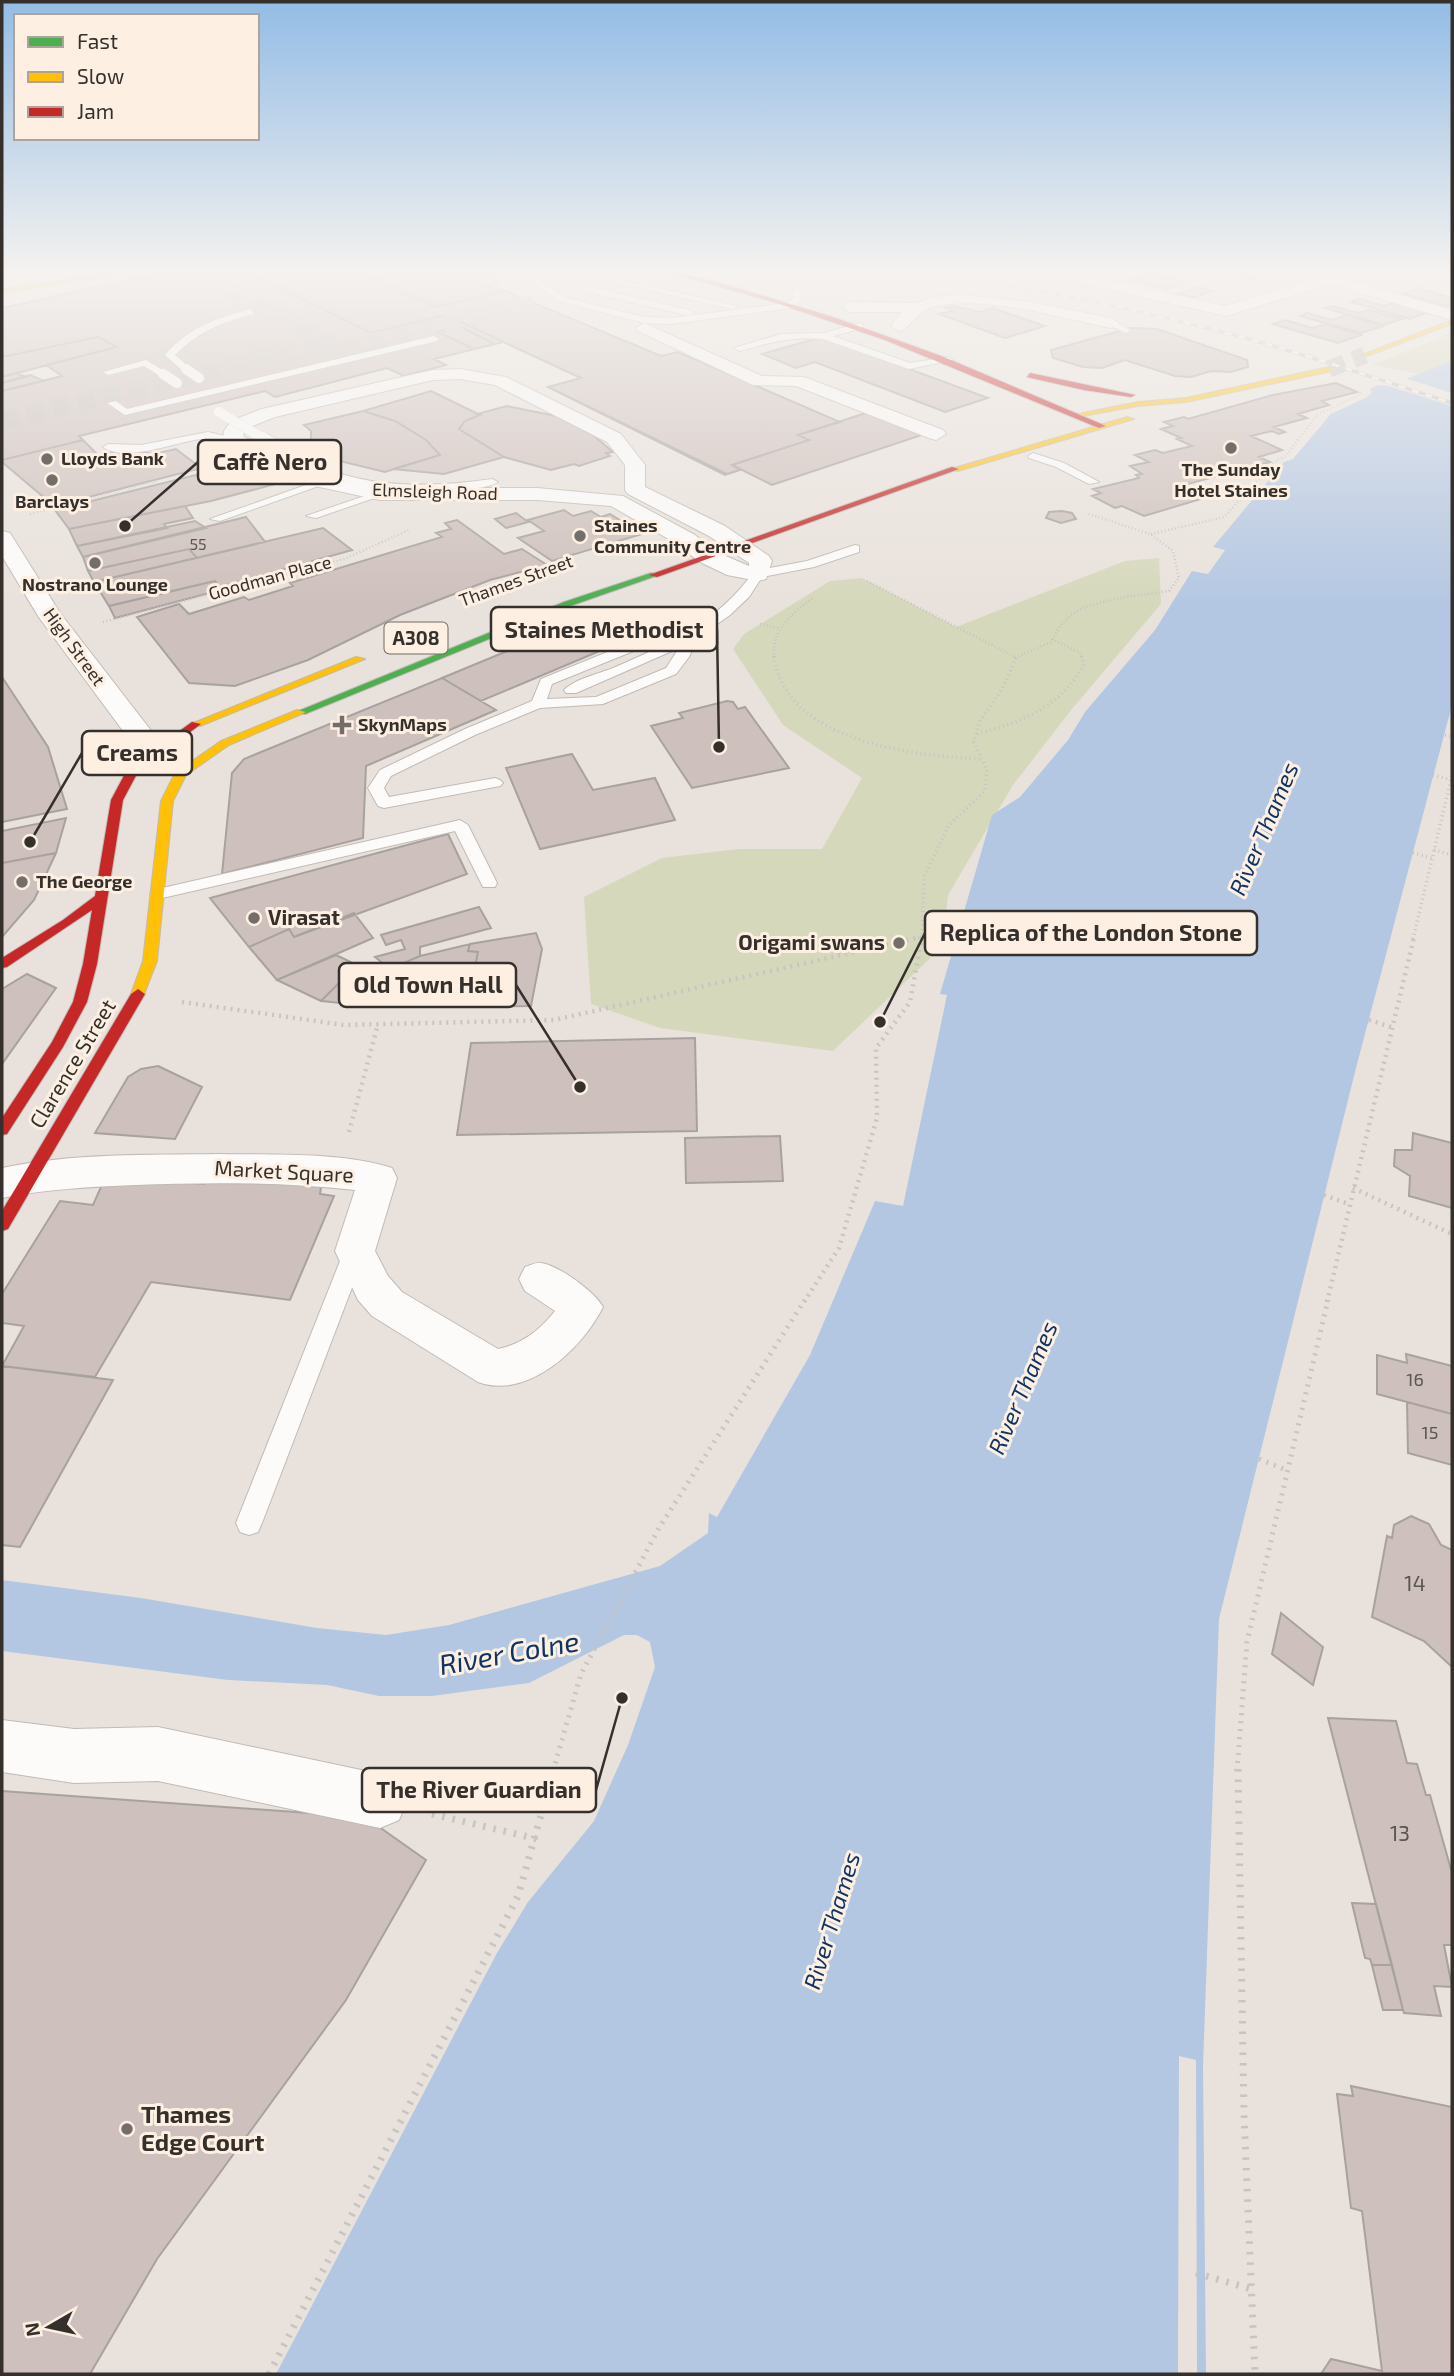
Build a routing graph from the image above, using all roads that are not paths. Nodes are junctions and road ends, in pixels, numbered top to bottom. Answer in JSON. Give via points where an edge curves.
{"nodes":[{"id":1,"x":175,"y":382,"type":"edge"},
{"id":2,"x":205,"y":382,"type":"edge"},
{"id":3,"x":249,"y":382,"type":"edge"},
{"id":4,"x":408,"y":382,"type":"edge"},
{"id":5,"x":502,"y":382,"type":"edge"},
{"id":6,"x":800,"y":382,"type":"edge"},
{"id":7,"x":1010,"y":382,"type":"edge"},
{"id":8,"x":1046,"y":382,"type":"edge"},
{"id":9,"x":1060,"y":382,"type":"edge"},
{"id":10,"x":1270,"y":382,"type":"edge"},
{"id":11,"x":218,"y":389,"type":"junction"},
{"id":12,"x":194,"y":395,"type":"junction"},
{"id":13,"x":1210,"y":395,"type":"junction"},
{"id":14,"x":1186,"y":400,"type":"junction"},
{"id":15,"x":111,"y":403,"type":"dead end"},
{"id":16,"x":1109,"y":409,"type":"junction"},
{"id":17,"x":1077,"y":415,"type":"junction"},
{"id":18,"x":1130,"y":419,"type":"junction"},
{"id":19,"x":1047,"y":422,"type":"dead end"},
{"id":20,"x":1102,"y":426,"type":"junction"},
{"id":21,"x":936,"y":434,"type":"dead end"},
{"id":22,"x":233,"y":439,"type":"junction"},
{"id":23,"x":108,"y":447,"type":"dead end"},
{"id":24,"x":1033,"y":456,"type":"dead end"},
{"id":25,"x":578,"y":477,"type":"dead end"},
{"id":26,"x":629,"y":481,"type":"junction"},
{"id":27,"x":324,"y":482,"type":"junction"},
{"id":28,"x":492,"y":482,"type":"junction"},
{"id":29,"x":1093,"y":482,"type":"dead end"},
{"id":30,"x":380,"y":494,"type":"junction"},
{"id":31,"x":616,"y":500,"type":"junction"},
{"id":32,"x":312,"y":516,"type":"dead end"},
{"id":33,"x":216,"y":519,"type":"dead end"},
{"id":34,"x":718,"y":531,"type":"junction"},
{"id":35,"x":740,"y":535,"type":"junction"},
{"id":36,"x":2,"y":538,"type":"edge"},
{"id":37,"x":687,"y":540,"type":"junction"},
{"id":38,"x":662,"y":549,"type":"dead end"},
{"id":39,"x":855,"y":549,"type":"dead end"},
{"id":40,"x":706,"y":556,"type":"junction"},
{"id":41,"x":758,"y":573,"type":"junction"},
{"id":42,"x":691,"y":634,"type":"junction"},
{"id":43,"x":371,"y":655,"type":"dead end"},
{"id":44,"x":571,"y":690,"type":"dead end"},
{"id":45,"x":538,"y":704,"type":"junction"},
{"id":46,"x":153,"y":752,"type":"junction"},
{"id":47,"x":191,"y":764,"type":"junction"},
{"id":48,"x":495,"y":783,"type":"dead end"},
{"id":49,"x":489,"y":883,"type":"dead end"},
{"id":50,"x":158,"y":894,"type":"junction"},
{"id":51,"x":99,"y":899,"type":"junction"},
{"id":52,"x":2,"y":964,"type":"edge"},
{"id":53,"x":2,"y":1130,"type":"edge"},
{"id":54,"x":17,"y":1180,"type":"edge"},
{"id":55,"x":2,"y":1225,"type":"edge"},
{"id":56,"x":355,"y":1251,"type":"junction"},
{"id":57,"x":539,"y":1279,"type":"dead end"},
{"id":58,"x":250,"y":1523,"type":"dead end"},
{"id":59,"x":2,"y":1746,"type":"edge"},
{"id":60,"x":380,"y":1801,"type":"road end"}],
"edges":[{"from":1,"to":12,"type":"lane","bridge":true},
{"from":2,"to":11,"type":"lane","bridge":true},
{"from":3,"to":11,"type":"lane"},
{"from":4,"to":22,"type":"street","via":[[270,414],[238,425]]},
{"from":5,"to":26,"type":"street","via":[[614,438],[635,465]]},
{"from":6,"to":21,"type":"street"},
{"from":7,"to":17,"type":"main road"},
{"from":8,"to":16,"type":"main road"},
{"from":9,"to":13,"type":"main road","via":[[1126,395]]},
{"from":10,"to":13,"type":"main road","name":"Thames Street"},
{"from":11,"to":12,"type":"lane"},
{"from":12,"to":15,"type":"lane","via":[[125,412]]},
{"from":12,"to":28,"type":"lane","bridge":true,"via":[[324,472],[373,483],[438,487]]},
{"from":13,"to":14,"type":"main road","name":"Thames Street"},
{"from":14,"to":16,"type":"main road","name":"Thames Street"},
{"from":14,"to":18,"type":"main road","name":"Thames Street"},
{"from":16,"to":17,"type":"main road","name":"Thames Street"},
{"from":16,"to":18,"type":"main road"},
{"from":17,"to":19,"type":"main road","name":"Thames Street"},
{"from":17,"to":20,"type":"main road"},
{"from":18,"to":20,"type":"main road","name":"Thames Street","number":"A308"},
{"from":20,"to":35,"type":"main road","name":"Thames Street","number":"A308"},
{"from":22,"to":23,"type":"lane","via":[[200,434],[142,448]]},
{"from":22,"to":27,"type":"street","name":"Elmsleigh Road","via":[[303,478]]},
{"from":24,"to":29,"type":"lane"},
{"from":25,"to":28,"type":"street"},
{"from":26,"to":31,"type":"street"},
{"from":26,"to":34,"type":"street"},
{"from":27,"to":30,"type":"street","name":"Elmsleigh Road"},
{"from":27,"to":33,"type":"lane"},
{"from":28,"to":31,"type":"street","via":[[567,486]]},
{"from":30,"to":31,"type":"street","name":"Elmsleigh Road","via":[[563,494]]},
{"from":30,"to":32,"type":"lane"},
{"from":31,"to":37,"type":"street","name":"Elmsleigh Road"},
{"from":34,"to":35,"type":"street"},
{"from":34,"to":37,"type":"main road"},
{"from":35,"to":40,"type":"main road","name":"Thames Street","number":"A308"},
{"from":35,"to":41,"type":"street","via":[[761,561]]},
{"from":36,"to":46,"type":"street","name":"High Street","via":[[23,594],[50,616]]},
{"from":37,"to":38,"type":"main road"},
{"from":37,"to":40,"type":"street","name":"Elmsleigh Road"},
{"from":39,"to":41,"type":"lane","via":[[810,564]]},
{"from":40,"to":41,"type":"street","name":"Elmsleigh Road","via":[[735,570]]},
{"from":40,"to":47,"type":"main road","name":"Thames Street","number":"A308","via":[[567,604],[303,709],[225,743]]},
{"from":41,"to":42,"type":"lane","via":[[742,599]]},
{"from":42,"to":44,"type":"lane"},
{"from":42,"to":45,"type":"lane","via":[[637,645],[546,682]]},
{"from":42,"to":45,"type":"lane","via":[[671,671],[598,701]]},
{"from":43,"to":46,"type":"main road","number":"A308","via":[[211,717]]},
{"from":45,"to":48,"type":"lane","via":[[386,773],[376,788],[384,803]]},
{"from":46,"to":47,"type":"lane"},
{"from":46,"to":51,"type":"main road","number":"A308","via":[[134,768],[117,800]]},
{"from":47,"to":50,"type":"main road","number":"A308","via":[[174,782],[167,801]]},
{"from":49,"to":50,"type":"lane","via":[[460,825]]},
{"from":50,"to":54,"type":"main road","name":"Clarence Street","number":"A308","via":[[150,961],[138,995]]},
{"from":51,"to":52,"type":"main road"},
{"from":51,"to":53,"type":"main road","name":"Clarence Street","number":"A308","via":[[90,964],[79,1002],[58,1044]]},
{"from":54,"to":55,"type":"main road","name":"Clarence Street","number":"A308"},
{"from":54,"to":56,"type":"street","name":"Market Square","via":[[201,1168],[378,1178]]},
{"from":56,"to":57,"type":"street","via":[[373,1288],[387,1304],[493,1368],[520,1364],[542,1352],[563,1335],[582,1307]]},
{"from":56,"to":58,"type":"lane"},
{"from":59,"to":60,"type":"street","via":[[74,1756],[158,1754]]}]}
